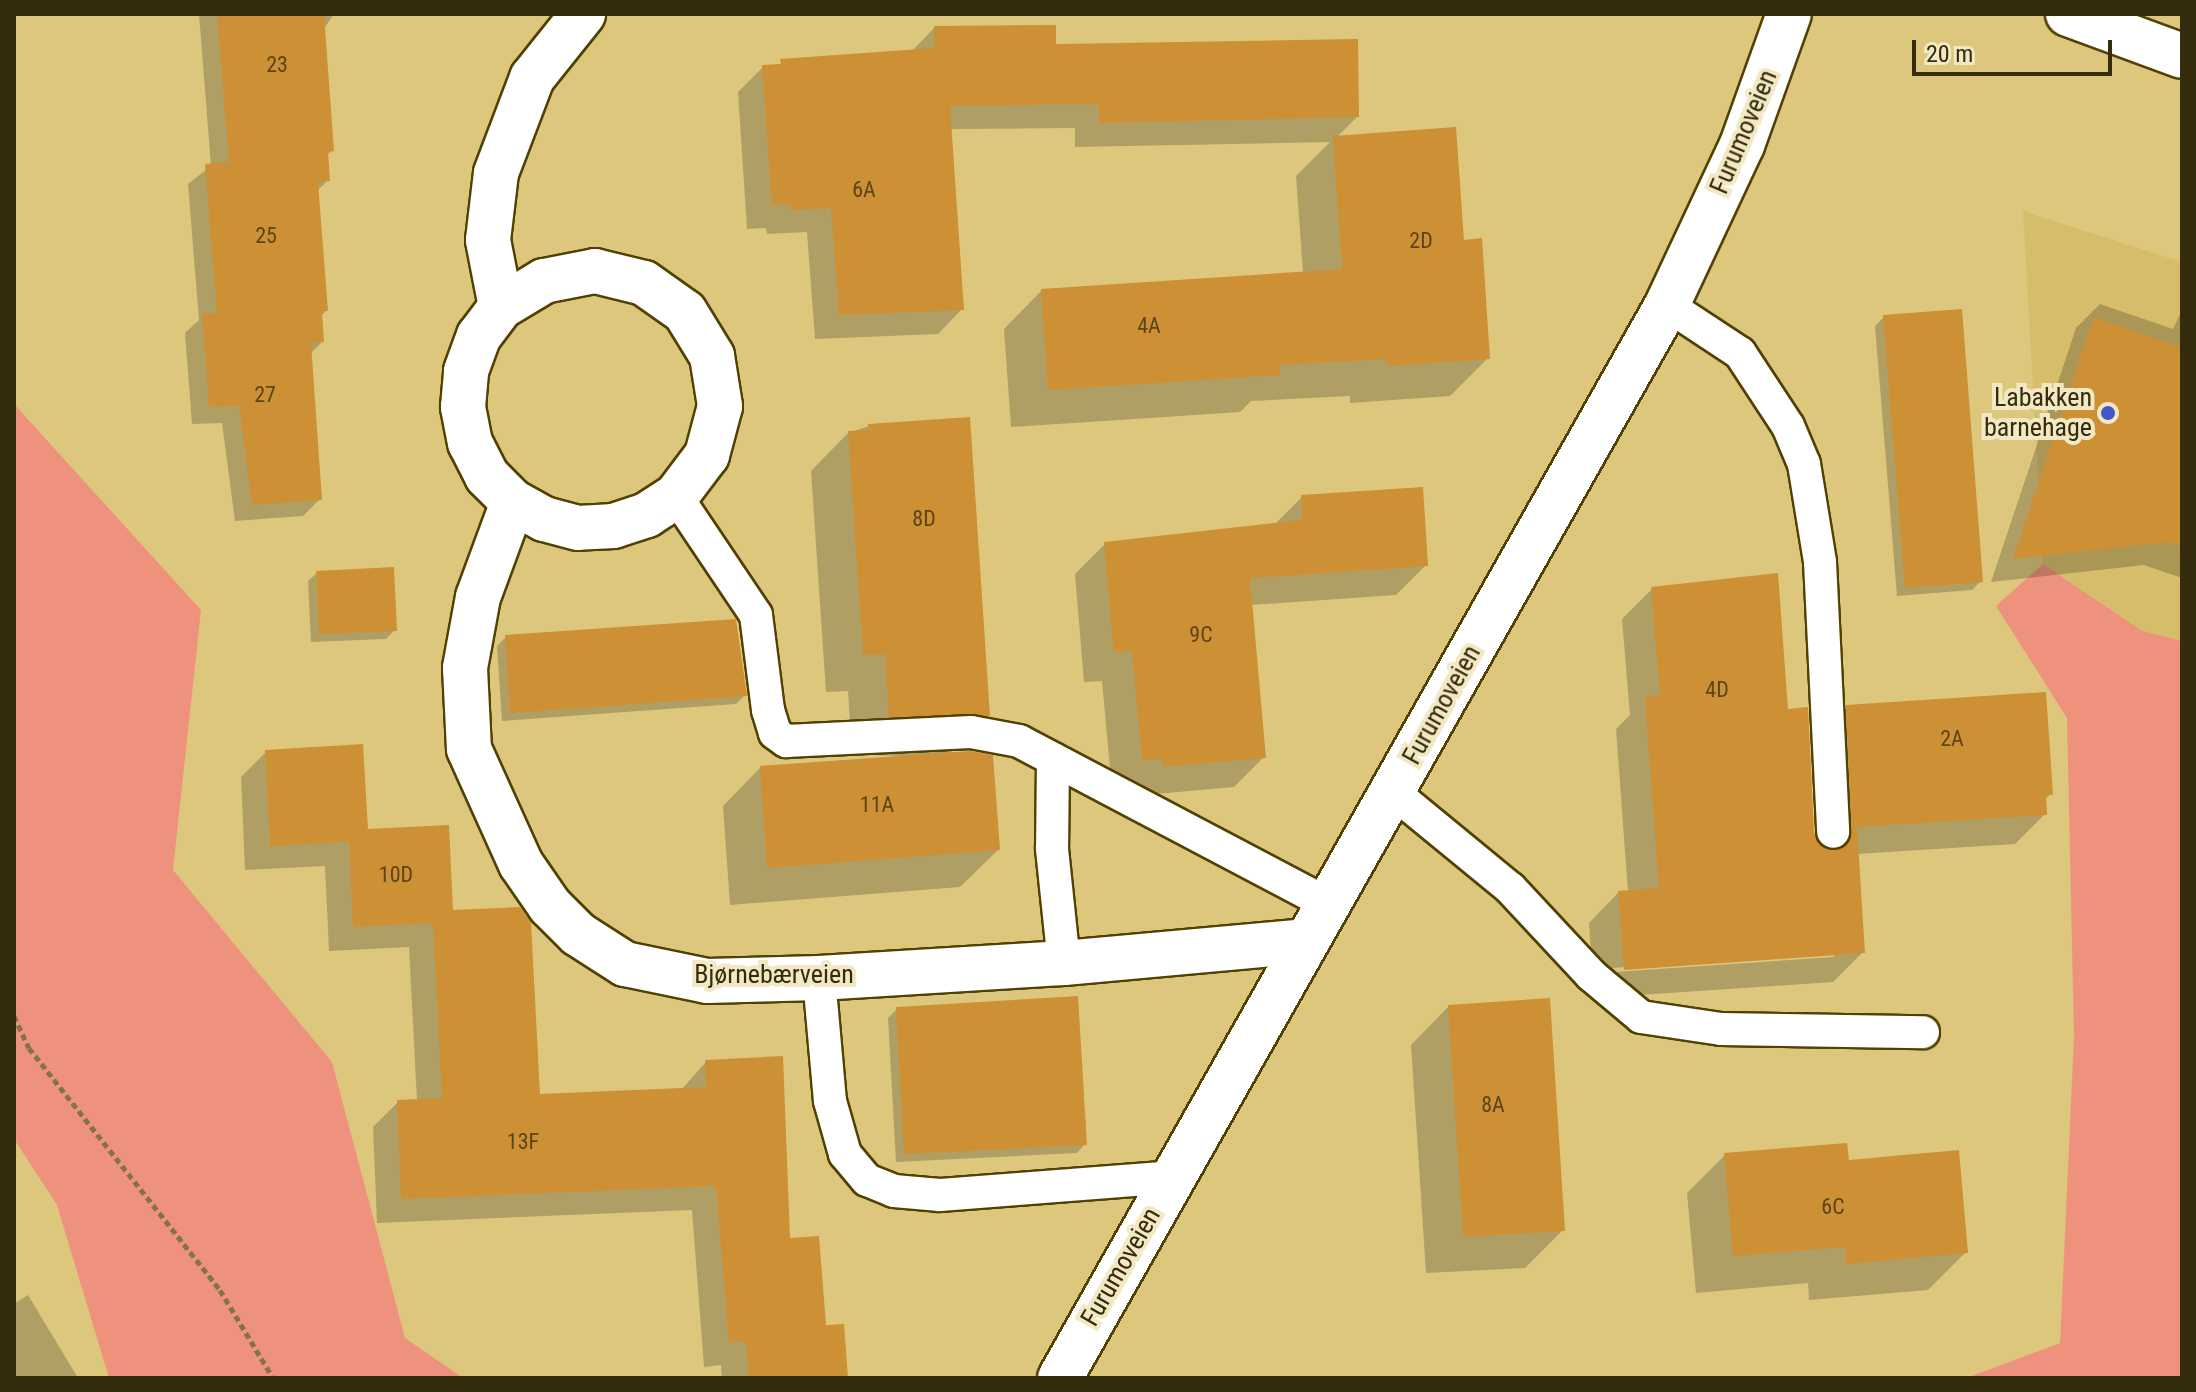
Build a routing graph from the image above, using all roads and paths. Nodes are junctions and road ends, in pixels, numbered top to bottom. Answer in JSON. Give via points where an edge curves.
{"nodes":[{"id":1,"x":583,"y":14,"type":"edge"},
{"id":2,"x":1789,"y":14,"type":"edge"},
{"id":3,"x":2068,"y":14,"type":"edge"},
{"id":4,"x":2182,"y":56,"type":"edge"},
{"id":5,"x":1667,"y":305,"type":"junction"},
{"id":6,"x":501,"y":307,"type":"junction"},
{"id":7,"x":676,"y":496,"type":"junction"},
{"id":8,"x":513,"y":502,"type":"junction"},
{"id":9,"x":1053,"y":759,"type":"junction"},
{"id":10,"x":1393,"y":792,"type":"junction"},
{"id":11,"x":1833,"y":832,"type":"dead end"},
{"id":12,"x":1328,"y":904,"type":"junction"},
{"id":13,"x":1305,"y":941,"type":"junction"},
{"id":14,"x":1064,"y":963,"type":"junction"},
{"id":15,"x":819,"y":978,"type":"junction"},
{"id":16,"x":14,"y":1016,"type":"edge"},
{"id":17,"x":1923,"y":1032,"type":"dead end"},
{"id":18,"x":1172,"y":1177,"type":"junction"},
{"id":19,"x":273,"y":1378,"type":"edge"},
{"id":20,"x":1060,"y":1378,"type":"edge"}],
"edges":[{"from":1,"to":6,"type":"street","via":[[532,78],[496,173],[488,240]]},
{"from":2,"to":5,"type":"street","name":"Furumoveien","via":[[1742,145]]},
{"from":3,"to":4,"type":"street"},
{"from":5,"to":10,"type":"street","name":"Furumoveien"},
{"from":5,"to":11,"type":"lane","via":[[1740,353],[1788,426],[1804,464],[1819,549]]},
{"from":6,"to":7,"type":"street","via":[[544,281],[595,271],[644,283],[685,312],[712,356],[720,406],[707,455]]},
{"from":6,"to":8,"type":"street","via":[[479,336],[466,371],[463,407],[470,443],[487,476]]},
{"from":7,"to":8,"type":"street","via":[[647,515],[614,526],[578,528]]},
{"from":7,"to":9,"type":"lane","via":[[756,615],[775,733],[806,743],[992,733]]},
{"from":8,"to":15,"type":"street","name":"Bjørnebærveien","via":[[478,597],[465,668],[465,722],[478,778],[521,864],[550,906],[578,934],[625,964],[707,981]]},
{"from":9,"to":12,"type":"lane"},
{"from":9,"to":14,"type":"lane","via":[[1052,849]]},
{"from":10,"to":12,"type":"street","name":"Furumoveien"},
{"from":10,"to":17,"type":"lane","via":[[1510,888],[1591,975],[1641,1017],[1721,1029]]},
{"from":12,"to":13,"type":"street","name":"Furumoveien"},
{"from":13,"to":14,"type":"street","name":"Bjørnebærveien"},
{"from":13,"to":18,"type":"street","name":"Furumoveien"},
{"from":14,"to":15,"type":"street","name":"Bjørnebærveien"},
{"from":15,"to":18,"type":"lane","via":[[830,1101],[845,1154],[867,1180],[894,1191],[940,1195]]},
{"from":16,"to":19,"type":"path","via":[[29,1048],[220,1290]]},
{"from":18,"to":20,"type":"street","name":"Furumoveien"}]}
